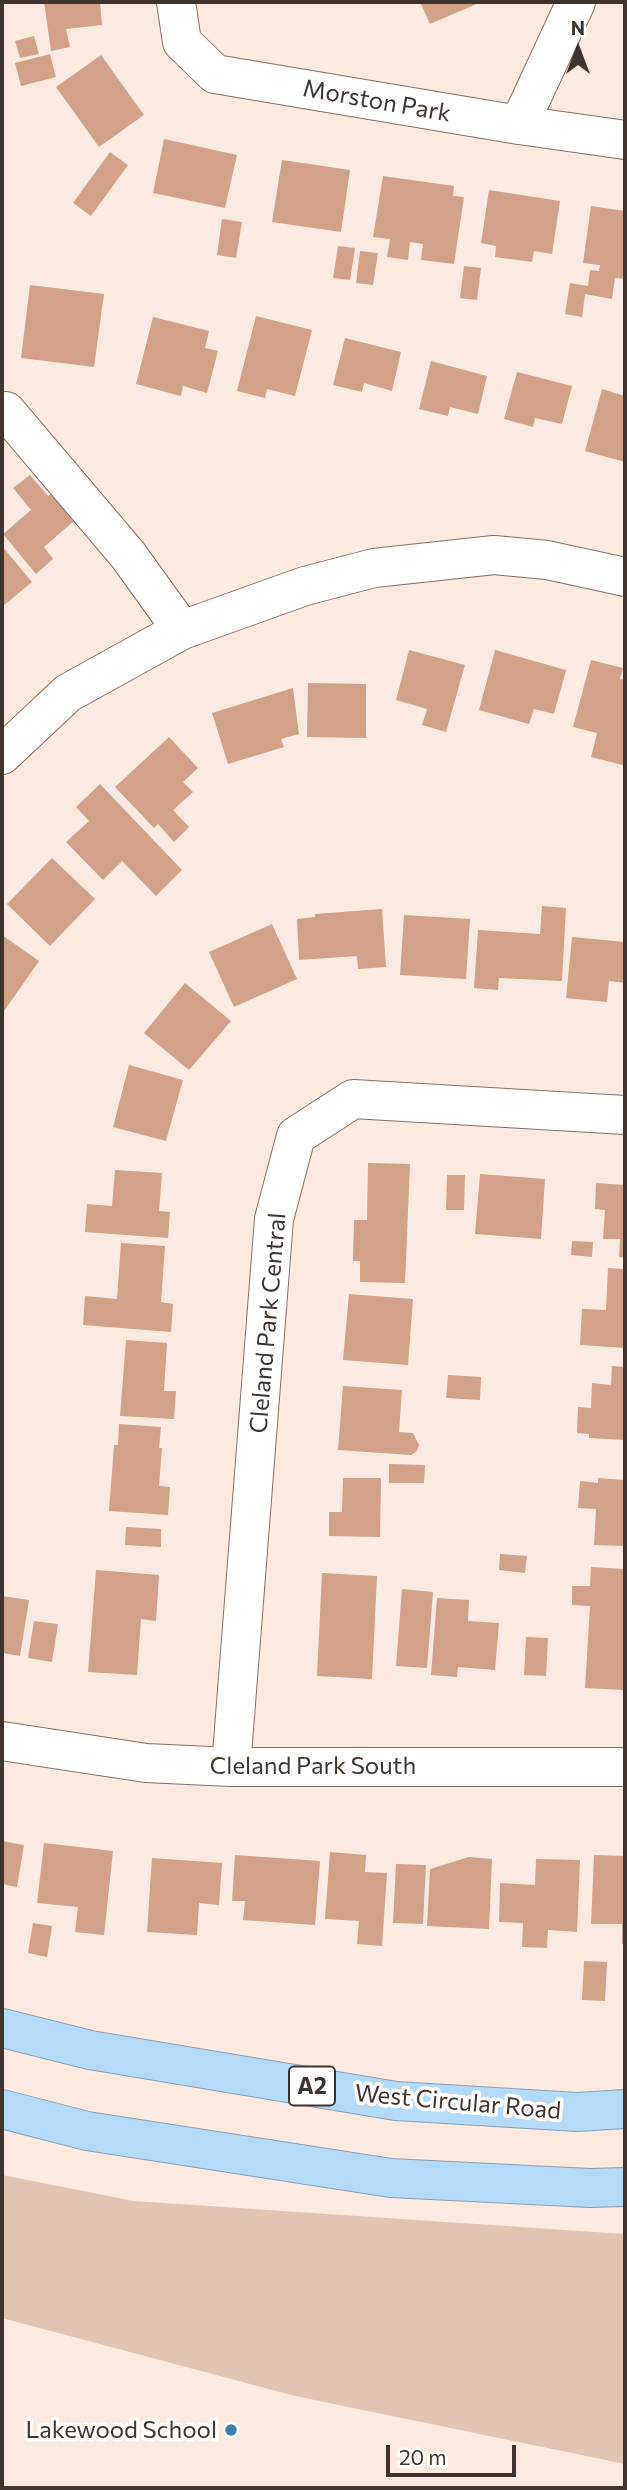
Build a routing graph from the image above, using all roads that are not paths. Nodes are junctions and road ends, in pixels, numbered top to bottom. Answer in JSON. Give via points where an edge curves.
{"nodes":[{"id":1,"x":176,"y":2,"type":"edge"},
{"id":2,"x":576,"y":2,"type":"edge"},
{"id":3,"x":519,"y":125,"type":"junction"},
{"id":4,"x":625,"y":141,"type":"edge"},
{"id":5,"x":2,"y":413,"type":"edge"},
{"id":6,"x":625,"y":577,"type":"edge"},
{"id":7,"x":182,"y":630,"type":"junction"},
{"id":8,"x":2,"y":755,"type":"edge"},
{"id":9,"x":625,"y":1115,"type":"edge"},
{"id":10,"x":2,"y":1741,"type":"edge"},
{"id":11,"x":231,"y":1767,"type":"junction"},
{"id":12,"x":625,"y":1767,"type":"edge"},
{"id":13,"x":2,"y":2028,"type":"edge"},
{"id":14,"x":2,"y":2109,"type":"edge"},
{"id":15,"x":625,"y":2109,"type":"edge"},
{"id":16,"x":625,"y":2187,"type":"edge"}],
"edges":[{"from":1,"to":3,"type":"street","name":"Morston Park","via":[[182,42],[215,74]]},
{"from":2,"to":3,"type":"street"},
{"from":3,"to":4,"type":"street","name":"Morston Park"},
{"from":5,"to":7,"type":"street","via":[[6,411],[103,524]]},
{"from":6,"to":7,"type":"street","via":[[547,560],[494,555],[374,568],[305,586]]},
{"from":7,"to":8,"type":"street","via":[[68,693]]},
{"from":9,"to":11,"type":"street","name":"Cleland Park Central","via":[[353,1099],[296,1136],[274,1219]]},
{"from":10,"to":11,"type":"street","name":"Cleland Park South","via":[[146,1763]]},
{"from":11,"to":12,"type":"street","name":"Cleland Park South"},
{"from":13,"to":15,"type":"highway","name":"West Circular Road","number":"A2","via":[[90,2050],[396,2101],[577,2112]]},
{"from":14,"to":16,"type":"highway","via":[[87,2131],[391,2178]]}]}
